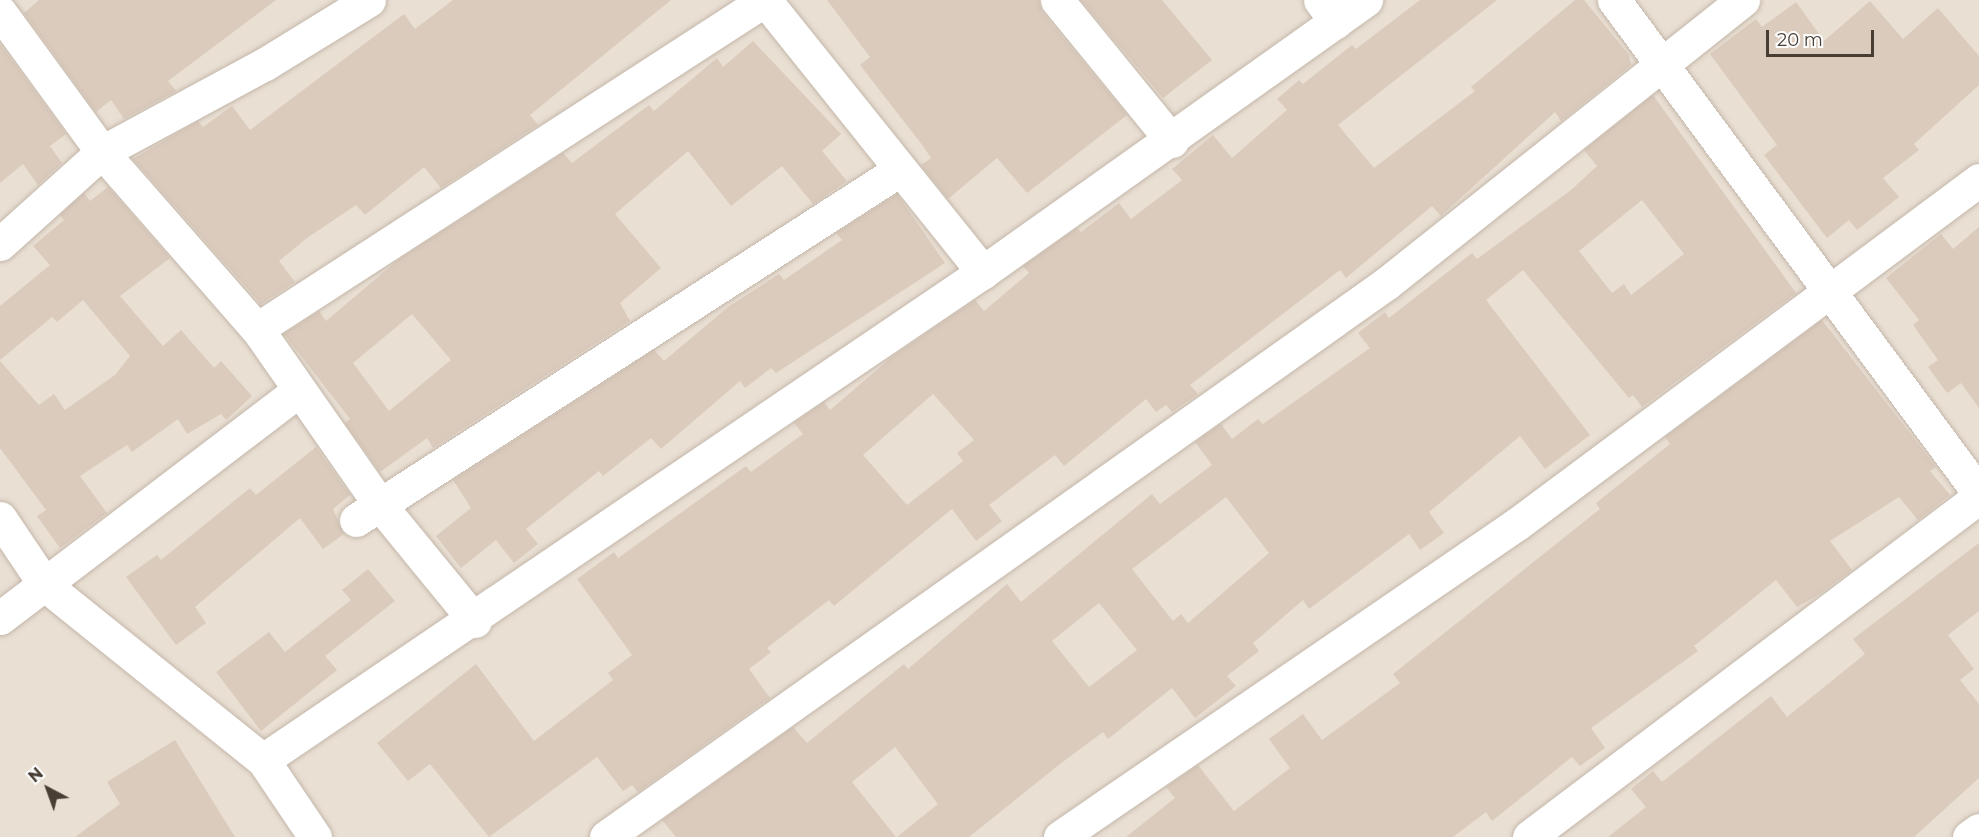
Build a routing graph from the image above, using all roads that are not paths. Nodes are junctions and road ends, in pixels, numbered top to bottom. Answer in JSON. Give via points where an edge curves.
{"nodes":[{"id":1,"x":369,"y":0,"type":"edge"},
{"id":2,"x":1057,"y":0,"type":"edge"},
{"id":3,"x":1366,"y":0,"type":"edge"},
{"id":4,"x":1614,"y":0,"type":"edge"},
{"id":5,"x":1743,"y":0,"type":"edge"},
{"id":6,"x":1328,"y":11,"type":"edge"},
{"id":7,"x":0,"y":12,"type":"edge"},
{"id":8,"x":1664,"y":68,"type":"junction"},
{"id":9,"x":1172,"y":141,"type":"junction"},
{"id":10,"x":102,"y":152,"type":"junction"},
{"id":11,"x":898,"y":171,"type":"junction"},
{"id":12,"x":1979,"y":180,"type":"edge"},
{"id":13,"x":0,"y":244,"type":"edge"},
{"id":14,"x":983,"y":272,"type":"junction"},
{"id":15,"x":1829,"y":290,"type":"junction"},
{"id":16,"x":257,"y":329,"type":"junction"},
{"id":17,"x":299,"y":390,"type":"junction"},
{"id":18,"x":1979,"y":495,"type":"edge"},
{"id":19,"x":368,"y":512,"type":"junction"},
{"id":20,"x":0,"y":518,"type":"edge"},
{"id":21,"x":45,"y":585,"type":"junction"},
{"id":22,"x":0,"y":618,"type":"edge"},
{"id":23,"x":475,"y":621,"type":"junction"},
{"id":24,"x":264,"y":760,"type":"junction"},
{"id":25,"x":1979,"y":830,"type":"edge"},
{"id":26,"x":315,"y":837,"type":"edge"},
{"id":27,"x":606,"y":837,"type":"edge"},
{"id":28,"x":1060,"y":837,"type":"edge"},
{"id":29,"x":1529,"y":837,"type":"edge"},
{"id":30,"x":1969,"y":837,"type":"edge"}],
"edges":[{"from":1,"to":10,"type":"street","via":[[265,64]]},
{"from":2,"to":9,"type":"street"},
{"from":3,"to":6,"type":"street"},
{"from":4,"to":8,"type":"street"},
{"from":5,"to":8,"type":"street"},
{"from":6,"to":9,"type":"street"},
{"from":7,"to":10,"type":"street"},
{"from":8,"to":15,"type":"street"},
{"from":8,"to":27,"type":"street","via":[[1387,283]]},
{"from":9,"to":14,"type":"street"},
{"from":10,"to":13,"type":"street"},
{"from":10,"to":16,"type":"street"},
{"from":11,"to":14,"type":"street"},
{"from":11,"to":16,"type":"street","via":[[765,0]]},
{"from":11,"to":19,"type":"street"},
{"from":12,"to":15,"type":"street"},
{"from":14,"to":23,"type":"street"},
{"from":15,"to":18,"type":"street"},
{"from":15,"to":28,"type":"street","via":[[1517,524]]},
{"from":16,"to":17,"type":"street"},
{"from":17,"to":19,"type":"street"},
{"from":17,"to":21,"type":"street"},
{"from":18,"to":29,"type":"street"},
{"from":19,"to":23,"type":"street"},
{"from":20,"to":21,"type":"street"},
{"from":21,"to":22,"type":"street"},
{"from":21,"to":24,"type":"street"},
{"from":23,"to":24,"type":"street"},
{"from":24,"to":26,"type":"street"},
{"from":25,"to":30,"type":"street"}]}
